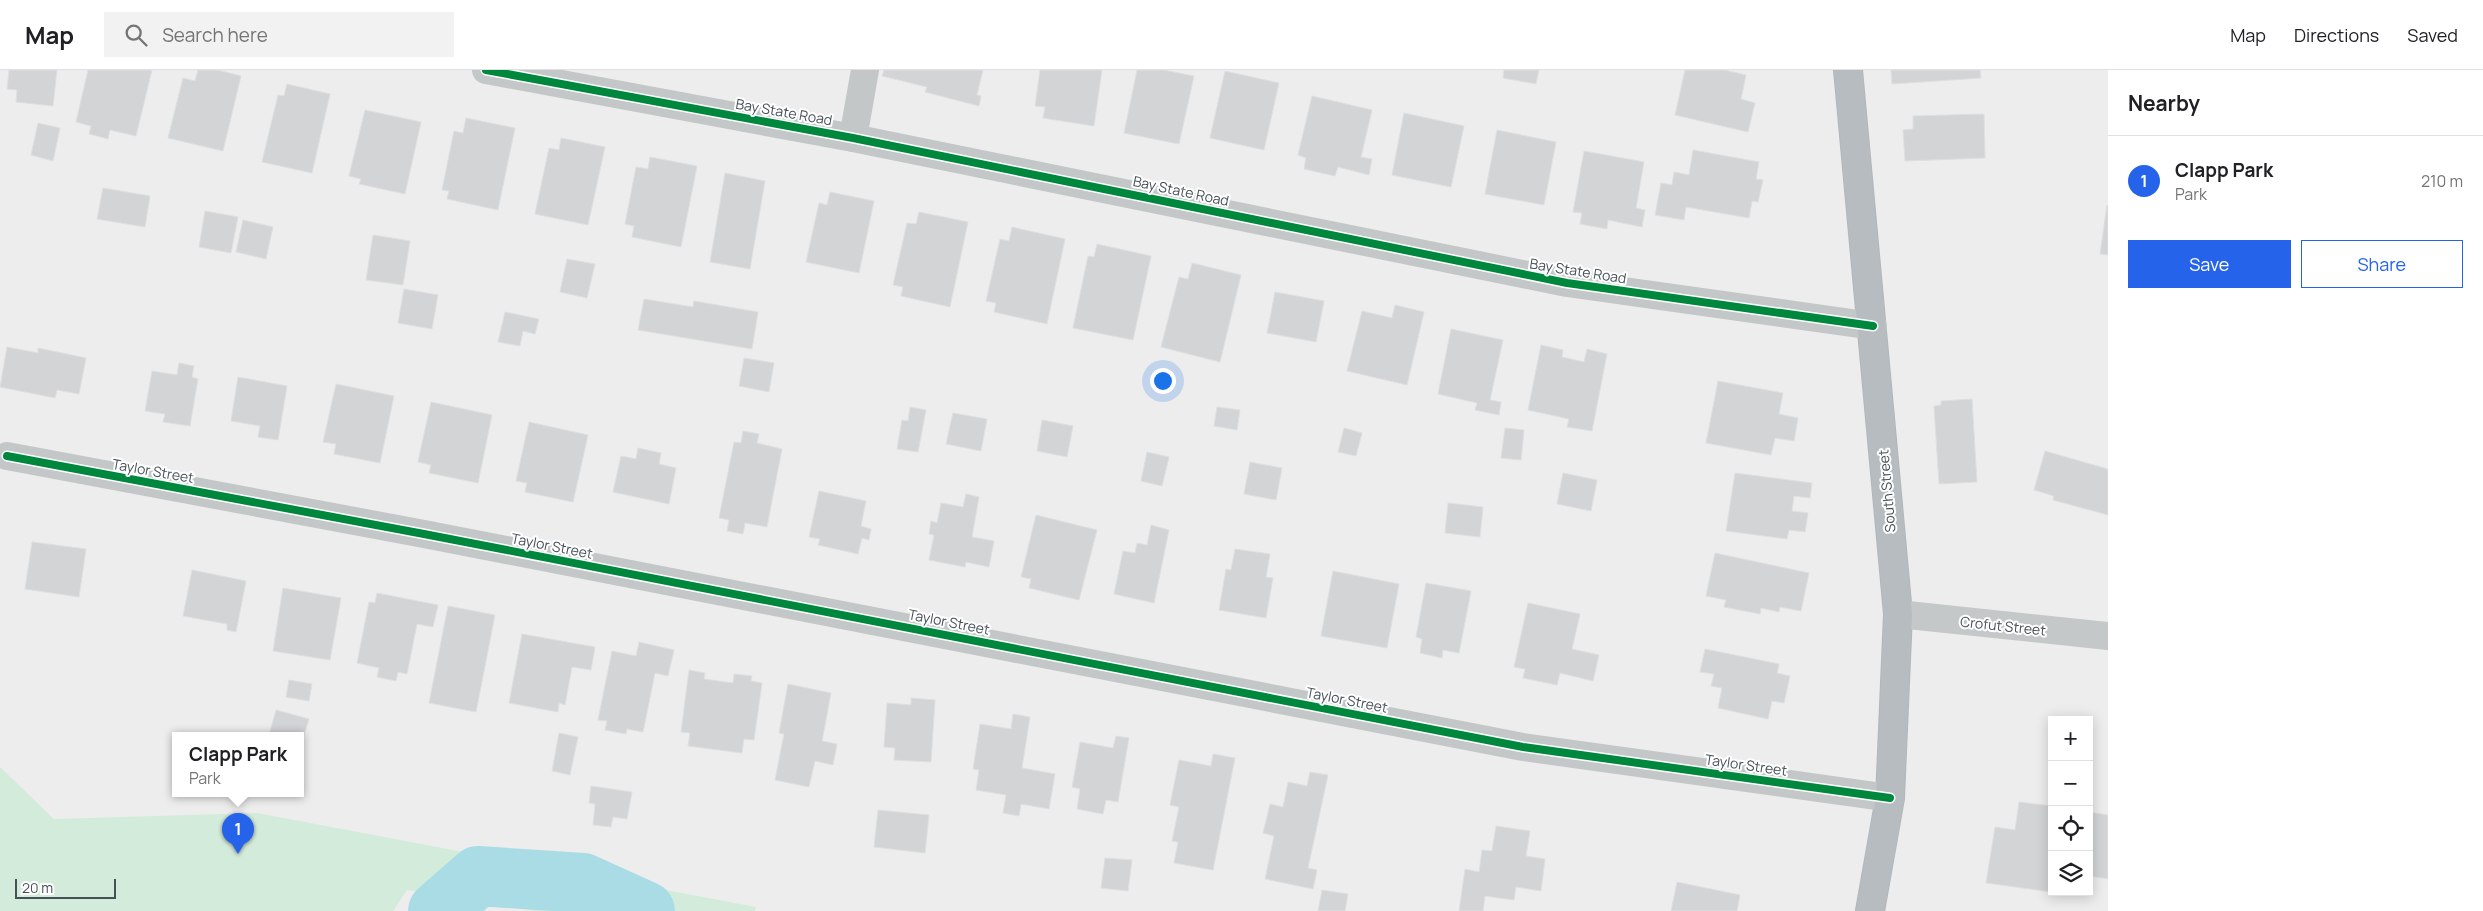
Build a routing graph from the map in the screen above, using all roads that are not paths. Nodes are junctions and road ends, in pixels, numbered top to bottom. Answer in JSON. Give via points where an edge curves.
{"nodes":[{"id":1,"x":486,"y":70,"type":"edge"},
{"id":2,"x":865,"y":70,"type":"edge"},
{"id":3,"x":1848,"y":70,"type":"edge"},
{"id":4,"x":853,"y":138,"type":"junction"},
{"id":5,"x":1873,"y":326,"type":"junction"},
{"id":6,"x":6,"y":456,"type":"dead end"},
{"id":7,"x":1898,"y":614,"type":"junction"},
{"id":8,"x":2108,"y":636,"type":"edge"},
{"id":9,"x":1890,"y":798,"type":"junction"},
{"id":10,"x":1870,"y":911,"type":"edge"}],
"edges":[{"from":1,"to":4,"type":"street","name":"Bay State Road"},
{"from":2,"to":4,"type":"street"},
{"from":3,"to":5,"type":"highway","name":"South Street"},
{"from":4,"to":5,"type":"street","name":"Bay State Road","via":[[1567,283]]},
{"from":5,"to":7,"type":"highway","name":"South Street"},
{"from":6,"to":9,"type":"street","name":"Taylor Street","via":[[1523,747]]},
{"from":7,"to":8,"type":"street","name":"Crofut Street"},
{"from":7,"to":9,"type":"highway","name":"South Street"},
{"from":9,"to":10,"type":"highway","name":"South Street"}]}
